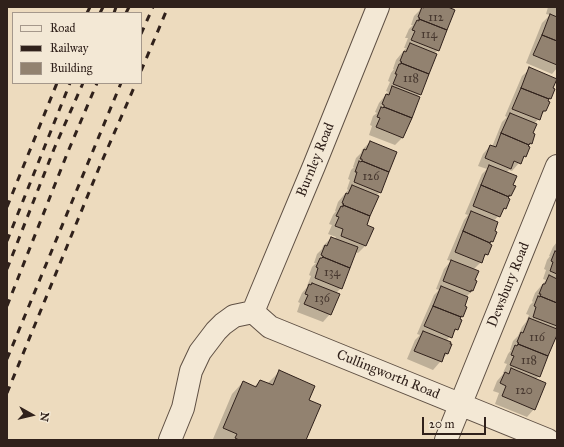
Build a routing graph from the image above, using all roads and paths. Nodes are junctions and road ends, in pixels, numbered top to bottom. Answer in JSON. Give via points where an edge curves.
{"nodes":[{"id":1,"x":378,"y":7,"type":"edge"},
{"id":2,"x":557,"y":166,"type":"edge"},
{"id":3,"x":253,"y":312,"type":"junction"},
{"id":4,"x":460,"y":404,"type":"junction"},
{"id":5,"x":170,"y":440,"type":"edge"},
{"id":6,"x":446,"y":440,"type":"edge"},
{"id":7,"x":548,"y":440,"type":"edge"}],
"edges":[{"from":1,"to":3,"type":"street","name":"Burnley Road"},
{"from":2,"to":4,"type":"street","name":"Dewsbury Road"},
{"from":3,"to":4,"type":"street","name":"Cullingworth Road","via":[[270,327]]},
{"from":3,"to":5,"type":"street","via":[[234,316],[223,324],[200,352],[191,371],[183,408]]},
{"from":4,"to":6,"type":"street","name":"Dewsbury Road"},
{"from":4,"to":7,"type":"street","name":"Cullingworth Road"}]}
